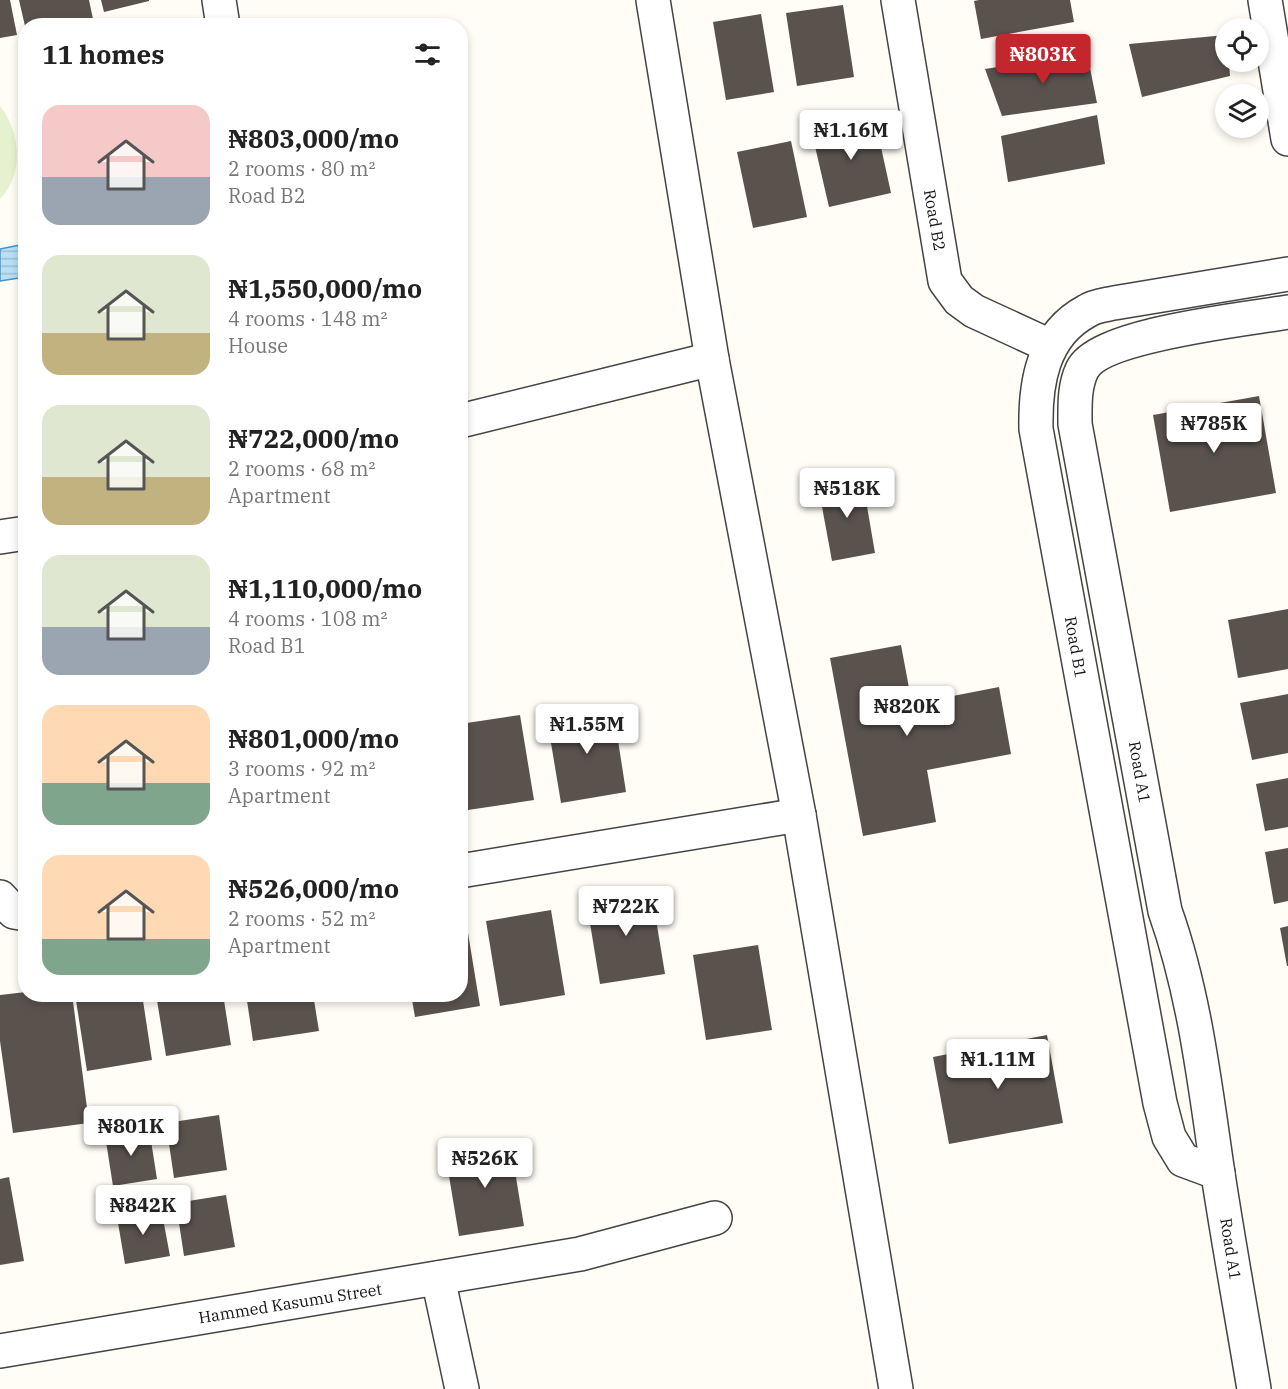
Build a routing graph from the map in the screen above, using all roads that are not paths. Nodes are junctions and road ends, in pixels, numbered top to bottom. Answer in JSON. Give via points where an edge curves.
{"nodes":[{"id":1,"x":219,"y":0,"type":"edge"},
{"id":2,"x":652,"y":0,"type":"edge"},
{"id":3,"x":898,"y":0,"type":"edge"},
{"id":4,"x":1264,"y":0,"type":"edge"},
{"id":5,"x":222,"y":18,"type":"edge"},
{"id":6,"x":1288,"y":139,"type":"edge"},
{"id":7,"x":1288,"y":274,"type":"edge"},
{"id":8,"x":1288,"y":312,"type":"edge"},
{"id":9,"x":1050,"y":345,"type":"junction"},
{"id":10,"x":712,"y":359,"type":"junction"},
{"id":11,"x":468,"y":419,"type":"edge"},
{"id":12,"x":18,"y":534,"type":"edge"},
{"id":13,"x":0,"y":537,"type":"edge"},
{"id":14,"x":799,"y":815,"type":"junction"},
{"id":15,"x":468,"y":870,"type":"edge"},
{"id":16,"x":0,"y":897,"type":"edge"},
{"id":17,"x":18,"y":913,"type":"edge"},
{"id":18,"x":1218,"y":1173,"type":"junction"},
{"id":19,"x":715,"y":1218,"type":"dead end"},
{"id":20,"x":438,"y":1278,"type":"junction"},
{"id":21,"x":0,"y":1351,"type":"edge"},
{"id":22,"x":462,"y":1389,"type":"edge"},
{"id":23,"x":896,"y":1389,"type":"edge"},
{"id":24,"x":1254,"y":1389,"type":"edge"}],
"edges":[{"from":1,"to":5,"type":"street"},
{"from":2,"to":10,"type":"street"},
{"from":3,"to":9,"type":"street","name":"Road B2","via":[[945,281],[958,300],[974,311]]},
{"from":4,"to":6,"type":"street"},
{"from":7,"to":9,"type":"street","name":"Road B1","via":[[1088,310],[1067,324]]},
{"from":8,"to":18,"type":"street","name":"Road A1","via":[[1150,336],[1099,352],[1083,368],[1075,397],[1075,424],[1154,853],[1165,911],[1185,978]]},
{"from":9,"to":18,"type":"street","name":"Road B1","via":[[1040,370],[1036,429],[1160,1103],[1169,1137],[1183,1160]]},
{"from":10,"to":11,"type":"street"},
{"from":10,"to":14,"type":"street"},
{"from":12,"to":13,"type":"street"},
{"from":14,"to":15,"type":"street"},
{"from":14,"to":23,"type":"street"},
{"from":16,"to":17,"type":"street"},
{"from":18,"to":24,"type":"street","name":"Road A1"},
{"from":19,"to":20,"type":"street","name":"Hammed Kasumu Street","via":[[580,1254]]},
{"from":20,"to":21,"type":"street","name":"Hammed Kasumu Street"},
{"from":20,"to":22,"type":"street"}]}
